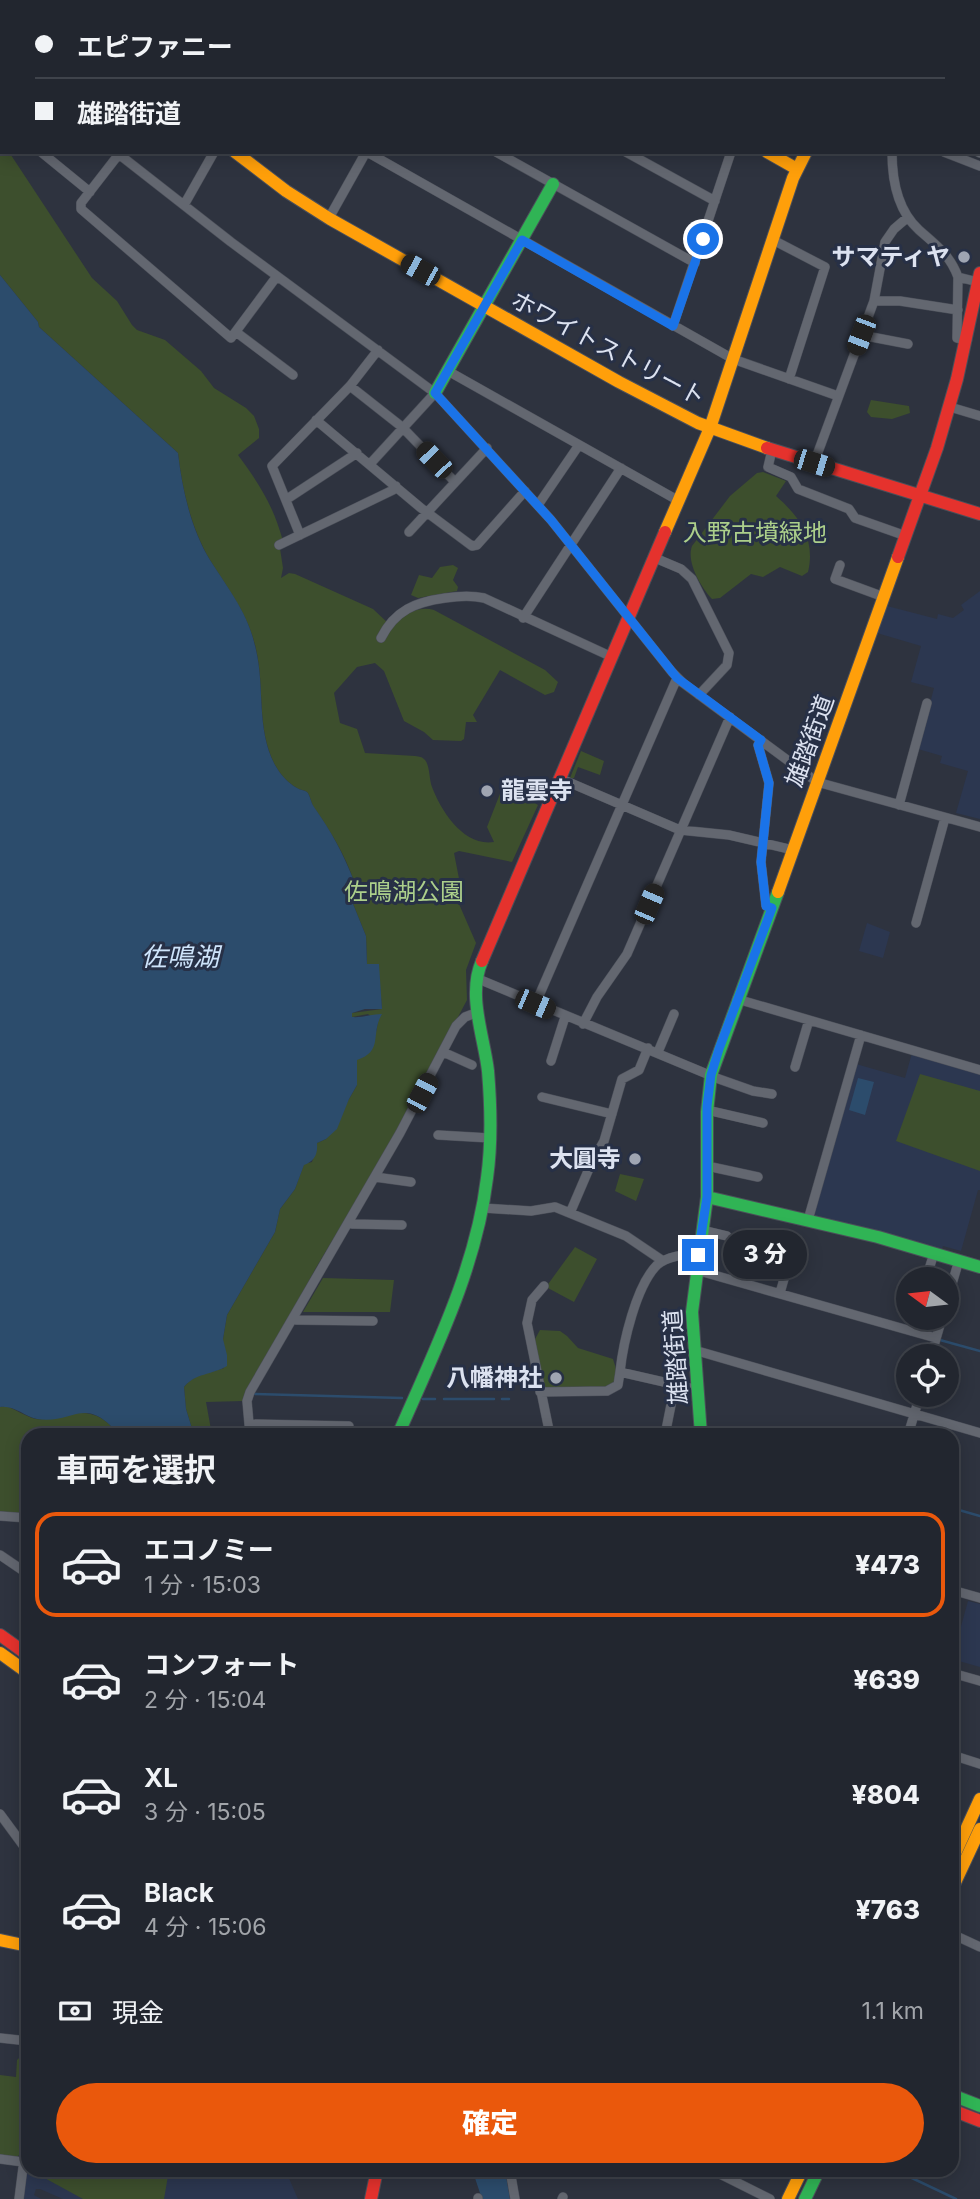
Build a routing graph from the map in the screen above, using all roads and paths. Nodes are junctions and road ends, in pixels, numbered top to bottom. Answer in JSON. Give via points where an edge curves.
{"nodes":[{"id":1,"x":43,"y":154,"type":"edge"},
{"id":2,"x":117,"y":154,"type":"edge"},
{"id":3,"x":119,"y":154,"type":"edge"},
{"id":4,"x":213,"y":154,"type":"edge"},
{"id":5,"x":238,"y":154,"type":"edge"},
{"id":6,"x":366,"y":154,"type":"edge"},
{"id":7,"x":371,"y":154,"type":"edge"},
{"id":8,"x":630,"y":154,"type":"edge"},
{"id":9,"x":730,"y":154,"type":"edge"},
{"id":10,"x":771,"y":154,"type":"edge"},
{"id":11,"x":805,"y":154,"type":"edge"},
{"id":12,"x":892,"y":154,"type":"edge"},
{"id":13,"x":949,"y":154,"type":"edge"},
{"id":14,"x":507,"y":155,"type":"edge"},
{"id":15,"x":980,"y":166,"type":"edge"},
{"id":16,"x":797,"y":169,"type":"junction"},
{"id":17,"x":553,"y":184,"type":"junction"},
{"id":18,"x":90,"y":192,"type":"junction"},
{"id":19,"x":716,"y":201,"type":"junction"},
{"id":20,"x":184,"y":205,"type":"junction"},
{"id":21,"x":908,"y":217,"type":"junction"},
{"id":22,"x":329,"y":218,"type":"junction"},
{"id":23,"x":522,"y":240,"type":"junction"},
{"id":24,"x":773,"y":240,"type":"junction"},
{"id":25,"x":695,"y":263,"type":"junction"},
{"id":26,"x":277,"y":276,"type":"junction"},
{"id":27,"x":958,"y":277,"type":"junction"},
{"id":28,"x":979,"y":278,"type":"edge"},
{"id":29,"x":874,"y":301,"type":"junction"},
{"id":30,"x":484,"y":306,"type":"junction"},
{"id":31,"x":958,"y":310,"type":"junction"},
{"id":32,"x":673,"y":326,"type":"junction"},
{"id":33,"x":236,"y":332,"type":"junction"},
{"id":34,"x":861,"y":335,"type":"junction"},
{"id":35,"x":967,"y":340,"type":"junction"},
{"id":36,"x":908,"y":344,"type":"dead end"},
{"id":37,"x":378,"y":350,"type":"junction"},
{"id":38,"x":733,"y":359,"type":"junction"},
{"id":39,"x":448,"y":371,"type":"junction"},
{"id":40,"x":293,"y":374,"type":"dead end"},
{"id":41,"x":789,"y":379,"type":"junction"},
{"id":42,"x":350,"y":386,"type":"junction"},
{"id":43,"x":435,"y":393,"type":"junction"},
{"id":44,"x":838,"y":396,"type":"junction"},
{"id":45,"x":950,"y":407,"type":"junction"},
{"id":46,"x":980,"y":416,"type":"edge"},
{"id":47,"x":316,"y":420,"type":"junction"},
{"id":48,"x":402,"y":428,"type":"junction"},
{"id":49,"x":710,"y":428,"type":"junction"},
{"id":50,"x":579,"y":445,"type":"junction"},
{"id":51,"x":487,"y":448,"type":"junction"},
{"id":52,"x":772,"y":450,"type":"junction"},
{"id":53,"x":357,"y":453,"type":"junction"},
{"id":54,"x":814,"y":463,"type":"junction"},
{"id":55,"x":370,"y":464,"type":"junction"},
{"id":56,"x":621,"y":468,"type":"junction"},
{"id":57,"x":455,"y":482,"type":"junction"},
{"id":58,"x":396,"y":486,"type":"junction"},
{"id":59,"x":525,"y":491,"type":"junction"},
{"id":60,"x":920,"y":496,"type":"junction"},
{"id":61,"x":287,"y":499,"type":"junction"},
{"id":62,"x":679,"y":501,"type":"junction"},
{"id":63,"x":538,"y":505,"type":"junction"},
{"id":64,"x":428,"y":512,"type":"junction"},
{"id":65,"x":980,"y":514,"type":"edge"},
{"id":66,"x":410,"y":533,"type":"dead end"},
{"id":67,"x":300,"y":535,"type":"junction"},
{"id":68,"x":906,"y":536,"type":"junction"},
{"id":69,"x":571,"y":544,"type":"junction"},
{"id":70,"x":279,"y":545,"type":"dead end"},
{"id":71,"x":655,"y":558,"type":"junction"},
{"id":72,"x":840,"y":565,"type":"dead end"},
{"id":73,"x":884,"y":597,"type":"junction"},
{"id":74,"x":629,"y":617,"type":"junction"},
{"id":75,"x":523,"y":618,"type":"junction"},
{"id":76,"x":382,"y":638,"type":"dead end"},
{"id":77,"x":611,"y":657,"type":"junction"},
{"id":78,"x":677,"y":678,"type":"junction"},
{"id":79,"x":699,"y":695,"type":"junction"},
{"id":80,"x":927,"y":703,"type":"dead end"},
{"id":81,"x":730,"y":717,"type":"junction"},
{"id":82,"x":761,"y":740,"type":"junction"},
{"id":83,"x":559,"y":778,"type":"junction"},
{"id":84,"x":817,"y":782,"type":"junction"},
{"id":85,"x":622,"y":805,"type":"junction"},
{"id":86,"x":899,"y":805,"type":"junction"},
{"id":87,"x":945,"y":818,"type":"junction"},
{"id":88,"x":980,"y":827,"type":"edge"},
{"id":89,"x":680,"y":830,"type":"junction"},
{"id":90,"x":762,"y":841,"type":"junction"},
{"id":91,"x":793,"y":850,"type":"junction"},
{"id":92,"x":772,"y":908,"type":"junction"},
{"id":93,"x":916,"y":923,"type":"dead end"},
{"id":94,"x":476,"y":978,"type":"junction"},
{"id":95,"x":737,"y":999,"type":"junction"},
{"id":96,"x":535,"y":1004,"type":"junction"},
{"id":97,"x":478,"y":1012,"type":"junction"},
{"id":98,"x":674,"y":1014,"type":"dead end"},
{"id":99,"x":565,"y":1017,"type":"junction"},
{"id":100,"x":809,"y":1020,"type":"junction"},
{"id":101,"x":583,"y":1024,"type":"junction"},
{"id":102,"x":861,"y":1035,"type":"junction"},
{"id":103,"x":648,"y":1048,"type":"junction"},
{"id":104,"x":443,"y":1052,"type":"junction"},
{"id":105,"x":658,"y":1052,"type":"junction"},
{"id":106,"x":551,"y":1061,"type":"dead end"},
{"id":107,"x":472,"y":1065,"type":"dead end"},
{"id":108,"x":795,"y":1067,"type":"dead end"},
{"id":109,"x":980,"y":1070,"type":"edge"},
{"id":110,"x":711,"y":1075,"type":"junction"},
{"id":111,"x":772,"y":1094,"type":"dead end"},
{"id":112,"x":542,"y":1097,"type":"dead end"},
{"id":113,"x":707,"y":1110,"type":"junction"},
{"id":114,"x":612,"y":1114,"type":"junction"},
{"id":115,"x":763,"y":1123,"type":"dead end"},
{"id":116,"x":438,"y":1135,"type":"dead end"},
{"id":117,"x":490,"y":1139,"type":"junction"},
{"id":118,"x":707,"y":1166,"type":"junction"},
{"id":119,"x":375,"y":1177,"type":"junction"},
{"id":120,"x":758,"y":1177,"type":"dead end"},
{"id":121,"x":411,"y":1182,"type":"dead end"},
{"id":122,"x":707,"y":1197,"type":"junction"},
{"id":123,"x":483,"y":1208,"type":"junction"},
{"id":124,"x":570,"y":1213,"type":"junction"},
{"id":125,"x":808,"y":1220,"type":"junction"},
{"id":126,"x":349,"y":1222,"type":"junction"},
{"id":127,"x":402,"y":1225,"type":"dead end"},
{"id":128,"x":702,"y":1230,"type":"junction"},
{"id":129,"x":727,"y":1236,"type":"dead end"},
{"id":130,"x":933,"y":1253,"type":"junction"},
{"id":131,"x":698,"y":1255,"type":"junction"},
{"id":132,"x":790,"y":1258,"type":"dead end"},
{"id":133,"x":959,"y":1260,"type":"junction"},
{"id":134,"x":663,"y":1261,"type":"junction"},
{"id":135,"x":929,"y":1267,"type":"edge"},
{"id":136,"x":957,"y":1267,"type":"edge"},
{"id":137,"x":980,"y":1267,"type":"edge"},
{"id":138,"x":696,"y":1270,"type":"junction"},
{"id":139,"x":544,"y":1286,"type":"dead end"},
{"id":140,"x":780,"y":1293,"type":"junction"},
{"id":141,"x":293,"y":1318,"type":"junction"},
{"id":142,"x":373,"y":1321,"type":"dead end"},
{"id":143,"x":938,"y":1330,"type":"edge"},
{"id":144,"x":911,"y":1331,"type":"joint"},
{"id":145,"x":936,"y":1338,"type":"junction"},
{"id":146,"x":934,"y":1344,"type":"edge"},
{"id":147,"x":694,"y":1353,"type":"junction"},
{"id":148,"x":620,"y":1372,"type":"junction"},
{"id":149,"x":675,"y":1385,"type":"junction"},
{"id":150,"x":698,"y":1388,"type":"junction"},
{"id":151,"x":540,"y":1392,"type":"junction"},
{"id":152,"x":916,"y":1407,"type":"edge"},
{"id":153,"x":914,"y":1414,"type":"junction"},
{"id":154,"x":249,"y":1424,"type":"junction"},
{"id":155,"x":349,"y":1426,"type":"dead end"},
{"id":156,"x":249,"y":1428,"type":"edge"},
{"id":157,"x":401,"y":1428,"type":"edge"},
{"id":158,"x":548,"y":1428,"type":"edge"},
{"id":159,"x":666,"y":1428,"type":"edge"},
{"id":160,"x":701,"y":1428,"type":"edge"},
{"id":161,"x":910,"y":1428,"type":"edge"},
{"id":162,"x":980,"y":1433,"type":"edge"},
{"id":163,"x":0,"y":1516,"type":"edge"},
{"id":164,"x":21,"y":1518,"type":"edge"},
{"id":165,"x":0,"y":1555,"type":"edge"},
{"id":166,"x":21,"y":1569,"type":"edge"},
{"id":167,"x":959,"y":1592,"type":"edge"},
{"id":168,"x":980,"y":1598,"type":"edge"},
{"id":169,"x":0,"y":1635,"type":"edge"},
{"id":170,"x":21,"y":1650,"type":"edge"},
{"id":171,"x":0,"y":1653,"type":"edge"},
{"id":172,"x":21,"y":1668,"type":"edge"},
{"id":173,"x":959,"y":1675,"type":"edge"},
{"id":174,"x":980,"y":1681,"type":"edge"},
{"id":175,"x":959,"y":1757,"type":"edge"},
{"id":176,"x":979,"y":1761,"type":"edge"},
{"id":177,"x":980,"y":1799,"type":"edge"},
{"id":178,"x":0,"y":1814,"type":"edge"},
{"id":179,"x":3,"y":1825,"type":"edge"},
{"id":180,"x":980,"y":1829,"type":"edge"},
{"id":181,"x":21,"y":1844,"type":"edge"},
{"id":182,"x":959,"y":1845,"type":"edge"},
{"id":183,"x":959,"y":1874,"type":"edge"},
{"id":184,"x":959,"y":1937,"type":"edge"},
{"id":185,"x":0,"y":1940,"type":"edge"},
{"id":186,"x":21,"y":1944,"type":"edge"},
{"id":187,"x":980,"y":1947,"type":"edge"},
{"id":188,"x":0,"y":2038,"type":"edge"},
{"id":189,"x":21,"y":2040,"type":"edge"},
{"id":190,"x":959,"y":2098,"type":"edge"},
{"id":191,"x":980,"y":2106,"type":"edge"},
{"id":192,"x":959,"y":2113,"type":"edge"},
{"id":193,"x":980,"y":2121,"type":"edge"},
{"id":194,"x":0,"y":2159,"type":"edge"},
{"id":195,"x":21,"y":2162,"type":"edge"},
{"id":196,"x":21,"y":2177,"type":"edge"},
{"id":197,"x":376,"y":2177,"type":"edge"},
{"id":198,"x":511,"y":2177,"type":"edge"},
{"id":199,"x":730,"y":2177,"type":"edge"},
{"id":200,"x":799,"y":2177,"type":"edge"},
{"id":201,"x":815,"y":2177,"type":"edge"},
{"id":202,"x":19,"y":2199,"type":"edge"},
{"id":203,"x":371,"y":2199,"type":"edge"},
{"id":204,"x":515,"y":2199,"type":"edge"},
{"id":205,"x":770,"y":2199,"type":"edge"},
{"id":206,"x":788,"y":2199,"type":"edge"},
{"id":207,"x":804,"y":2199,"type":"edge"}],
"edges":[{"from":1,"to":18,"type":"street"},
{"from":2,"to":18,"type":"street"},
{"from":3,"to":20,"type":"street"},
{"from":4,"to":20,"type":"street"},
{"from":5,"to":22,"type":"street","name":"ホワイトストリート"},
{"from":6,"to":22,"type":"street"},
{"from":7,"to":23,"type":"street"},
{"from":8,"to":19,"type":"street"},
{"from":9,"to":19,"type":"street"},
{"from":10,"to":16,"type":"street"},
{"from":11,"to":16,"type":"street"},
{"from":12,"to":21,"type":"street","via":[[896,189]]},
{"from":13,"to":15,"type":"street"},
{"from":14,"to":17,"type":"street"},
{"from":16,"to":24,"type":"street"},
{"from":17,"to":23,"type":"street"},
{"from":17,"to":25,"type":"street"},
{"from":18,"to":33,"type":"street","via":[[81,209],[231,338]]},
{"from":19,"to":25,"type":"street"},
{"from":20,"to":26,"type":"street"},
{"from":21,"to":27,"type":"street","via":[[944,252]]},
{"from":21,"to":29,"type":"street","via":[[885,242]]},
{"from":22,"to":30,"type":"street","name":"ホワイトストリート"},
{"from":23,"to":30,"type":"street"},
{"from":23,"to":32,"type":"street"},
{"from":24,"to":38,"type":"street"},
{"from":24,"to":41,"type":"street","via":[[825,267]]},
{"from":25,"to":32,"type":"street"},
{"from":26,"to":33,"type":"street"},
{"from":26,"to":37,"type":"street"},
{"from":27,"to":28,"type":"street"},
{"from":27,"to":31,"type":"street"},
{"from":28,"to":35,"type":"street","name":"雄踏街道"},
{"from":29,"to":31,"type":"street"},
{"from":29,"to":34,"type":"street"},
{"from":30,"to":39,"type":"street"},
{"from":30,"to":49,"type":"street","name":"ホワイトストリート","via":[[630,389]]},
{"from":31,"to":35,"type":"street","via":[[957,338]]},
{"from":32,"to":38,"type":"street"},
{"from":33,"to":40,"type":"street"},
{"from":34,"to":36,"type":"street"},
{"from":34,"to":44,"type":"street"},
{"from":35,"to":45,"type":"street","name":"雄踏街道"},
{"from":37,"to":42,"type":"street"},
{"from":37,"to":43,"type":"street"},
{"from":38,"to":41,"type":"street"},
{"from":38,"to":49,"type":"street"},
{"from":39,"to":43,"type":"street"},
{"from":39,"to":50,"type":"street"},
{"from":41,"to":44,"type":"street"},
{"from":42,"to":47,"type":"street"},
{"from":42,"to":48,"type":"street"},
{"from":43,"to":48,"type":"street"},
{"from":43,"to":51,"type":"street"},
{"from":44,"to":54,"type":"street"},
{"from":45,"to":46,"type":"street"},
{"from":45,"to":60,"type":"street","name":"雄踏街道"},
{"from":47,"to":53,"type":"street"},
{"from":47,"to":61,"type":"street","via":[[272,466]]},
{"from":48,"to":55,"type":"street"},
{"from":48,"to":57,"type":"street"},
{"from":49,"to":52,"type":"street","name":"ホワイトストリート"},
{"from":49,"to":62,"type":"street"},
{"from":50,"to":56,"type":"street"},
{"from":50,"to":63,"type":"street"},
{"from":51,"to":57,"type":"street"},
{"from":51,"to":59,"type":"street"},
{"from":52,"to":54,"type":"street","name":"ホワイトストリート"},
{"from":52,"to":68,"type":"street","via":[[768,467],[792,477],[798,489],[849,509],[855,518]]},
{"from":53,"to":55,"type":"street"},
{"from":53,"to":61,"type":"street"},
{"from":54,"to":60,"type":"street","name":"ホワイトストリート"},
{"from":55,"to":58,"type":"street"},
{"from":56,"to":62,"type":"street"},
{"from":56,"to":69,"type":"street"},
{"from":57,"to":64,"type":"street"},
{"from":58,"to":64,"type":"street"},
{"from":58,"to":67,"type":"street"},
{"from":59,"to":63,"type":"street"},
{"from":59,"to":64,"type":"street","via":[[477,545],[472,546]]},
{"from":60,"to":65,"type":"street","name":"ホワイトストリート"},
{"from":60,"to":68,"type":"street","name":"雄踏街道"},
{"from":61,"to":67,"type":"street"},
{"from":62,"to":71,"type":"street"},
{"from":63,"to":69,"type":"street"},
{"from":64,"to":66,"type":"street"},
{"from":67,"to":70,"type":"street"},
{"from":68,"to":73,"type":"street","name":"雄踏街道"},
{"from":69,"to":74,"type":"street"},
{"from":69,"to":75,"type":"street"},
{"from":71,"to":74,"type":"street"},
{"from":71,"to":79,"type":"street","via":[[692,579],[729,653],[727,665]]},
{"from":72,"to":73,"type":"street","via":[[835,579]]},
{"from":73,"to":84,"type":"street","name":"雄踏街道"},
{"from":74,"to":77,"type":"street"},
{"from":74,"to":78,"type":"street"},
{"from":75,"to":76,"type":"street","via":[[484,598],[460,596],[410,607],[393,619]]},
{"from":75,"to":77,"type":"street"},
{"from":77,"to":83,"type":"street"},
{"from":78,"to":79,"type":"street"},
{"from":78,"to":85,"type":"street"},
{"from":79,"to":81,"type":"street"},
{"from":80,"to":86,"type":"street"},
{"from":81,"to":82,"type":"street"},
{"from":81,"to":89,"type":"street"},
{"from":82,"to":84,"type":"street"},
{"from":82,"to":90,"type":"street","via":[[758,745],[769,783]]},
{"from":83,"to":85,"type":"street"},
{"from":83,"to":94,"type":"street"},
{"from":84,"to":86,"type":"street"},
{"from":84,"to":91,"type":"street","name":"雄踏街道"},
{"from":85,"to":89,"type":"street"},
{"from":85,"to":96,"type":"street"},
{"from":86,"to":87,"type":"street"},
{"from":87,"to":88,"type":"street"},
{"from":87,"to":93,"type":"street"},
{"from":89,"to":90,"type":"street"},
{"from":89,"to":101,"type":"street","via":[[625,959]]},
{"from":90,"to":91,"type":"street"},
{"from":90,"to":92,"type":"street","via":[[763,890],[766,906]]},
{"from":91,"to":92,"type":"street","name":"雄踏街道"},
{"from":92,"to":95,"type":"street","name":"雄踏街道"},
{"from":94,"to":96,"type":"street"},
{"from":94,"to":97,"type":"street"},
{"from":95,"to":100,"type":"street"},
{"from":95,"to":110,"type":"street","name":"雄踏街道"},
{"from":96,"to":99,"type":"street"},
{"from":97,"to":104,"type":"street","via":[[460,1021]]},
{"from":97,"to":117,"type":"street","via":[[488,1076]]},
{"from":98,"to":105,"type":"street"},
{"from":99,"to":101,"type":"street"},
{"from":99,"to":106,"type":"street"},
{"from":100,"to":102,"type":"street"},
{"from":100,"to":108,"type":"street"},
{"from":101,"to":103,"type":"street"},
{"from":102,"to":109,"type":"street"},
{"from":102,"to":125,"type":"street"},
{"from":103,"to":105,"type":"street"},
{"from":103,"to":114,"type":"street","via":[[639,1070],[622,1079]]},
{"from":104,"to":107,"type":"street"},
{"from":104,"to":119,"type":"street"},
{"from":105,"to":110,"type":"street"},
{"from":110,"to":111,"type":"street"},
{"from":110,"to":113,"type":"street","name":"雄踏街道"},
{"from":112,"to":114,"type":"street"},
{"from":113,"to":115,"type":"street"},
{"from":113,"to":118,"type":"street","name":"雄踏街道"},
{"from":114,"to":124,"type":"street"},
{"from":116,"to":117,"type":"street"},
{"from":117,"to":123,"type":"street"},
{"from":118,"to":120,"type":"street"},
{"from":118,"to":122,"type":"street","name":"雄踏街道"},
{"from":119,"to":121,"type":"street"},
{"from":119,"to":126,"type":"street"},
{"from":122,"to":125,"type":"street"},
{"from":122,"to":128,"type":"street","name":"雄踏街道"},
{"from":123,"to":124,"type":"street","via":[[548,1207]]},
{"from":123,"to":157,"type":"street","via":[[464,1279]]},
{"from":124,"to":134,"type":"street","via":[[626,1236]]},
{"from":125,"to":130,"type":"street"},
{"from":126,"to":127,"type":"street"},
{"from":126,"to":141,"type":"street"},
{"from":128,"to":129,"type":"street"},
{"from":128,"to":131,"type":"street","name":"雄踏街道"},
{"from":130,"to":133,"type":"street"},
{"from":130,"to":135,"type":"street"},
{"from":131,"to":134,"type":"street"},
{"from":131,"to":138,"type":"street","name":"雄踏街道"},
{"from":132,"to":140,"type":"street"},
{"from":133,"to":136,"type":"street"},
{"from":133,"to":137,"type":"street"},
{"from":134,"to":148,"type":"street","via":[[655,1267],[634,1310]]},
{"from":138,"to":140,"type":"street"},
{"from":138,"to":147,"type":"street","name":"雄踏街道"},
{"from":139,"to":151,"type":"street","via":[[527,1315]]},
{"from":140,"to":144,"type":"street"},
{"from":141,"to":142,"type":"street"},
{"from":141,"to":154,"type":"street","via":[[248,1395]]},
{"from":143,"to":145,"type":"street"},
{"from":144,"to":145,"type":"street"},
{"from":145,"to":146,"type":"street"},
{"from":147,"to":150,"type":"street","name":"雄踏街道"},
{"from":147,"to":153,"type":"street"},
{"from":148,"to":149,"type":"street"},
{"from":148,"to":151,"type":"street","via":[[618,1385],[607,1391]]},
{"from":149,"to":150,"type":"street"},
{"from":149,"to":159,"type":"street"},
{"from":150,"to":160,"type":"street","name":"雄踏街道"},
{"from":151,"to":158,"type":"street"},
{"from":152,"to":153,"type":"street"},
{"from":153,"to":161,"type":"street"},
{"from":153,"to":162,"type":"street"},
{"from":154,"to":155,"type":"street"},
{"from":154,"to":156,"type":"street"},
{"from":163,"to":164,"type":"street"},
{"from":165,"to":166,"type":"street"},
{"from":167,"to":168,"type":"street"},
{"from":169,"to":170,"type":"street"},
{"from":171,"to":172,"type":"street"},
{"from":173,"to":174,"type":"street"},
{"from":175,"to":176,"type":"street"},
{"from":177,"to":182,"type":"street"},
{"from":178,"to":179,"type":"street"},
{"from":179,"to":181,"type":"street"},
{"from":180,"to":183,"type":"street"},
{"from":184,"to":187,"type":"street"},
{"from":185,"to":186,"type":"street"},
{"from":188,"to":189,"type":"street"},
{"from":190,"to":191,"type":"street"},
{"from":192,"to":193,"type":"street"},
{"from":194,"to":195,"type":"street"},
{"from":196,"to":202,"type":"street"},
{"from":197,"to":203,"type":"street"},
{"from":198,"to":204,"type":"street"},
{"from":199,"to":205,"type":"street"},
{"from":200,"to":206,"type":"street"},
{"from":201,"to":207,"type":"street"}]}
